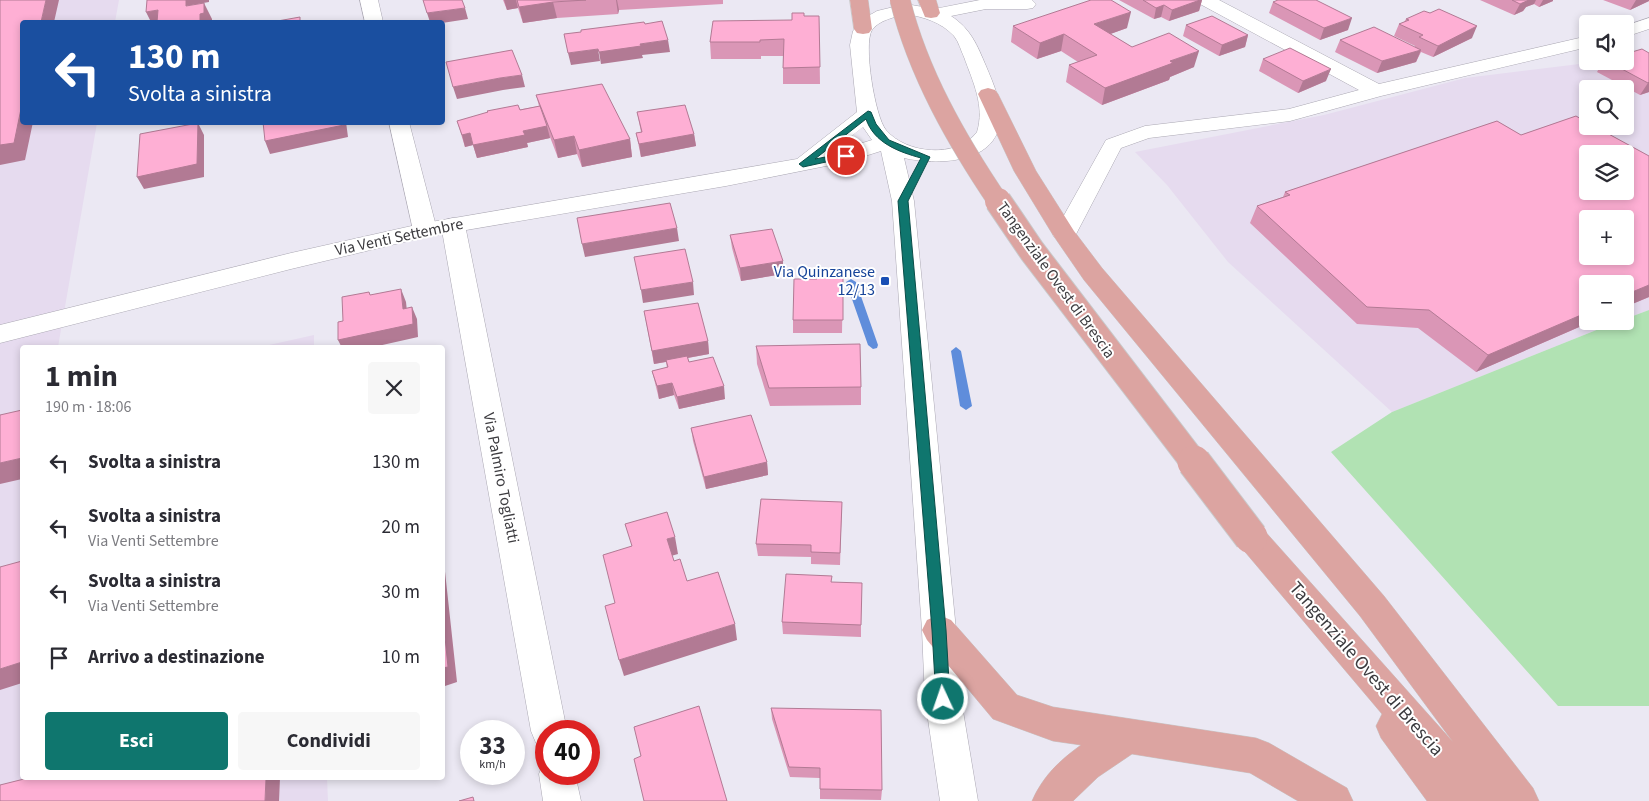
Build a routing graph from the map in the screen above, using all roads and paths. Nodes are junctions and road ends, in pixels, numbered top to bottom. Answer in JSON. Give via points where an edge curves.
{"nodes":[{"id":1,"x":369,"y":0,"type":"edge"},
{"id":2,"x":859,"y":0,"type":"edge"},
{"id":3,"x":900,"y":0,"type":"edge"},
{"id":4,"x":1206,"y":0,"type":"edge"},
{"id":5,"x":979,"y":2,"type":"edge"},
{"id":6,"x":1033,"y":2,"type":"edge"},
{"id":7,"x":932,"y":9,"type":"edge"},
{"id":8,"x":374,"y":20,"type":"edge"},
{"id":9,"x":1649,"y":23,"type":"edge"},
{"id":10,"x":863,"y":29,"type":"junction"},
{"id":11,"x":1634,"y":29,"type":"edge"},
{"id":12,"x":962,"y":34,"type":"junction"},
{"id":13,"x":1579,"y":43,"type":"edge"},
{"id":14,"x":1376,"y":92,"type":"junction"},
{"id":15,"x":988,"y":94,"type":"junction"},
{"id":16,"x":868,"y":114,"type":"junction"},
{"id":17,"x":400,"y":125,"type":"edge"},
{"id":18,"x":888,"y":142,"type":"junction"},
{"id":19,"x":926,"y":157,"type":"junction"},
{"id":20,"x":803,"y":164,"type":"junction"},
{"id":21,"x":903,"y":201,"type":"junction"},
{"id":22,"x":439,"y":227,"type":"junction"},
{"id":23,"x":1065,"y":235,"type":"junction"},
{"id":24,"x":0,"y":334,"type":"edge"},
{"id":25,"x":1251,"y":537,"type":"junction"},
{"id":26,"x":939,"y":630,"type":"junction"},
{"id":27,"x":547,"y":720,"type":"edge"},
{"id":28,"x":1128,"y":736,"type":"junction"},
{"id":29,"x":559,"y":785,"type":"edge"},
{"id":30,"x":562,"y":801,"type":"edge"},
{"id":31,"x":959,"y":801,"type":"edge"},
{"id":32,"x":1051,"y":801,"type":"edge"},
{"id":33,"x":1334,"y":801,"type":"edge"},
{"id":34,"x":1450,"y":801,"type":"edge"},
{"id":35,"x":1481,"y":801,"type":"edge"},
{"id":36,"x":1520,"y":801,"type":"edge"}],
"edges":[{"from":1,"to":8,"type":"street"},
{"from":2,"to":10,"type":"main road"},
{"from":3,"to":25,"type":"main road","name":"Tangenziale Ovest di Brescia","bridge":true,"via":[[937,98],[974,167],[1032,251]]},
{"from":4,"to":14,"type":"street"},
{"from":5,"to":6,"type":"street"},
{"from":5,"to":7,"type":"street"},
{"from":6,"to":12,"type":"street","via":[[978,22]]},
{"from":7,"to":10,"type":"street","via":[[888,13],[872,20]]},
{"from":7,"to":12,"type":"street"},
{"from":9,"to":11,"type":"street"},
{"from":10,"to":16,"type":"street","via":[[860,45]]},
{"from":12,"to":15,"type":"street"},
{"from":13,"to":14,"type":"street"},
{"from":14,"to":23,"type":"street","via":[[1290,115],[1146,132],[1113,144]]},
{"from":15,"to":19,"type":"street","via":[[990,125],[982,140],[968,150],[950,156]]},
{"from":15,"to":23,"type":"main road","via":[[1025,172]]},
{"from":16,"to":18,"type":"street","via":[[872,125]]},
{"from":16,"to":20,"type":"street","name":"Via Venti Settembre"},
{"from":17,"to":22,"type":"street","name":"Via Palmiro Togliatti"},
{"from":18,"to":19,"type":"street"},
{"from":18,"to":20,"type":"street","name":"Via Venti Settembre","via":[[846,156]]},
{"from":18,"to":21,"type":"street"},
{"from":19,"to":21,"type":"street"},
{"from":20,"to":22,"type":"street","name":"Via Venti Settembre"},
{"from":21,"to":26,"type":"street"},
{"from":22,"to":24,"type":"street","name":"Via Venti Settembre"},
{"from":22,"to":27,"type":"street","name":"Via Palmiro Togliatti"},
{"from":23,"to":36,"type":"main road","via":[[1093,274],[1372,606]]},
{"from":25,"to":34,"type":"main road","name":"Tangenziale Ovest di Brescia"},
{"from":25,"to":35,"type":"main road","name":"Tangenziale Ovest di Brescia"},
{"from":26,"to":28,"type":"main road","via":[[1004,707],[1053,724]]},
{"from":26,"to":31,"type":"street","via":[[943,699]]},
{"from":28,"to":32,"type":"main road","via":[[1087,762],[1055,792]]},
{"from":28,"to":33,"type":"main road","via":[[1256,756]]},
{"from":29,"to":30,"type":"street"}]}
